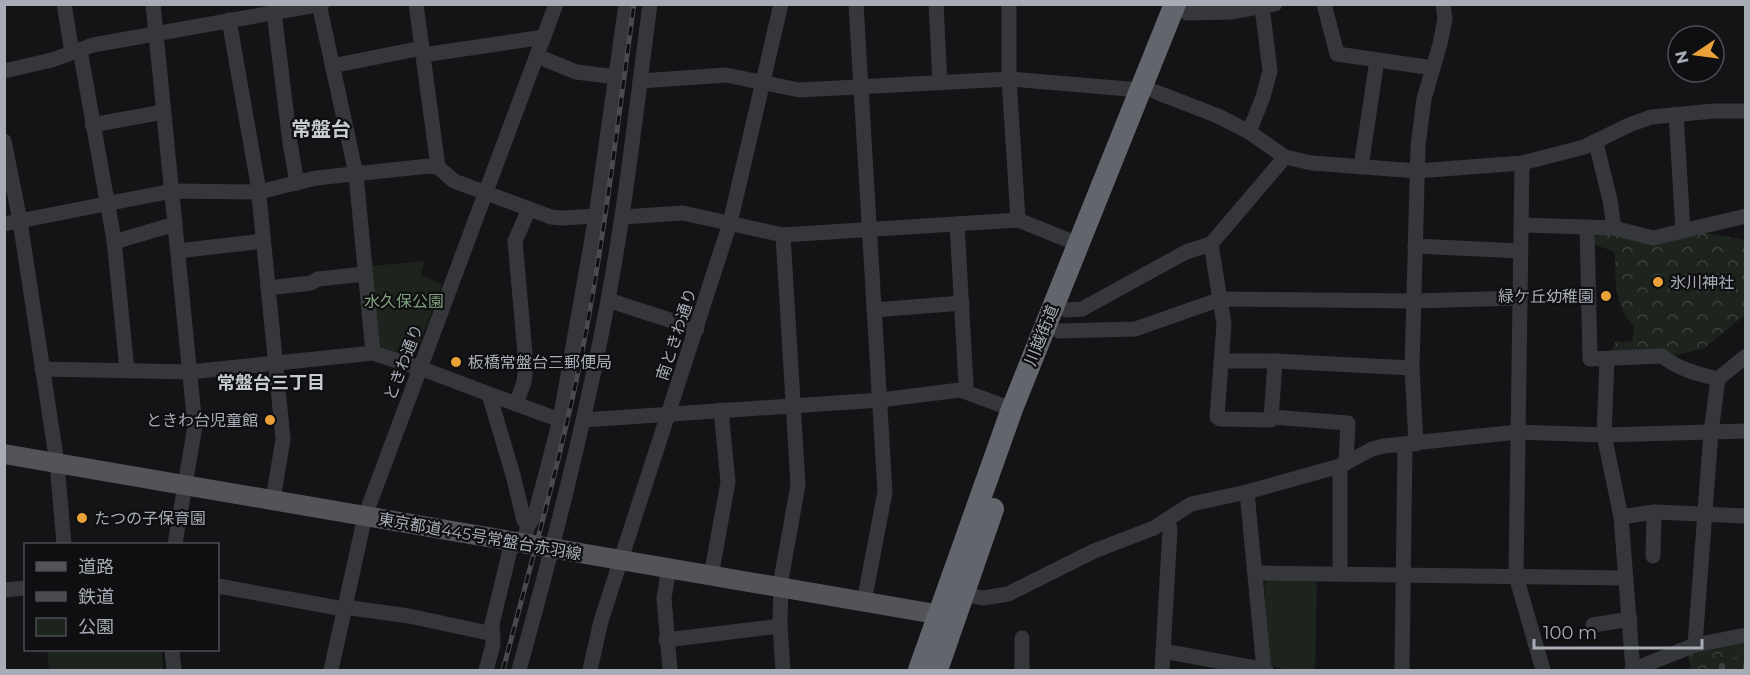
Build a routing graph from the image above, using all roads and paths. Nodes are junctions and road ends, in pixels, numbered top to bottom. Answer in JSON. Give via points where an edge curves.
{"nodes":[{"id":1,"x":64,"y":4,"type":"edge"},
{"id":2,"x":153,"y":4,"type":"edge"},
{"id":3,"x":416,"y":4,"type":"edge"},
{"id":4,"x":556,"y":4,"type":"edge"},
{"id":5,"x":626,"y":4,"type":"edge"},
{"id":6,"x":650,"y":4,"type":"edge"},
{"id":7,"x":781,"y":4,"type":"edge"},
{"id":8,"x":856,"y":4,"type":"edge"},
{"id":9,"x":936,"y":4,"type":"edge"},
{"id":10,"x":1009,"y":4,"type":"edge"},
{"id":11,"x":1324,"y":4,"type":"edge"},
{"id":12,"x":1443,"y":4,"type":"edge"},
{"id":13,"x":320,"y":5,"type":"edge"},
{"id":14,"x":1269,"y":6,"type":"edge"},
{"id":15,"x":1184,"y":8,"type":"edge"},
{"id":16,"x":274,"y":12,"type":"junction"},
{"id":17,"x":237,"y":14,"type":"edge"},
{"id":18,"x":156,"y":33,"type":"junction"},
{"id":19,"x":544,"y":37,"type":"junction"},
{"id":20,"x":76,"y":51,"type":"junction"},
{"id":21,"x":422,"y":52,"type":"junction"},
{"id":22,"x":537,"y":57,"type":"junction"},
{"id":23,"x":1377,"y":60,"type":"junction"},
{"id":24,"x":333,"y":66,"type":"junction"},
{"id":25,"x":1433,"y":68,"type":"junction"},
{"id":26,"x":4,"y":72,"type":"edge"},
{"id":27,"x":617,"y":77,"type":"junction"},
{"id":28,"x":1009,"y":79,"type":"junction"},
{"id":29,"x":640,"y":81,"type":"junction"},
{"id":30,"x":764,"y":83,"type":"junction"},
{"id":31,"x":940,"y":83,"type":"junction"},
{"id":32,"x":861,"y":88,"type":"junction"},
{"id":33,"x":1148,"y":91,"type":"junction"},
{"id":34,"x":1746,"y":111,"type":"edge"},
{"id":35,"x":163,"y":112,"type":"junction"},
{"id":36,"x":1676,"y":114,"type":"junction"},
{"id":37,"x":92,"y":125,"type":"junction"},
{"id":38,"x":1249,"y":132,"type":"junction"},
{"id":39,"x":4,"y":141,"type":"edge"},
{"id":40,"x":1596,"y":143,"type":"junction"},
{"id":41,"x":1285,"y":157,"type":"junction"},
{"id":42,"x":1522,"y":163,"type":"junction"},
{"id":43,"x":438,"y":167,"type":"junction"},
{"id":44,"x":1361,"y":168,"type":"junction"},
{"id":45,"x":1418,"y":171,"type":"junction"},
{"id":46,"x":356,"y":174,"type":"junction"},
{"id":47,"x":297,"y":183,"type":"junction"},
{"id":48,"x":172,"y":191,"type":"junction"},
{"id":49,"x":259,"y":192,"type":"junction"},
{"id":50,"x":486,"y":193,"type":"junction"},
{"id":51,"x":108,"y":203,"type":"junction"},
{"id":52,"x":529,"y":209,"type":"junction"},
{"id":53,"x":596,"y":216,"type":"junction"},
{"id":54,"x":1746,"y":216,"type":"edge"},
{"id":55,"x":622,"y":217,"type":"junction"},
{"id":56,"x":1018,"y":220,"type":"junction"},
{"id":57,"x":12,"y":223,"type":"edge"},
{"id":58,"x":730,"y":223,"type":"junction"},
{"id":59,"x":175,"y":224,"type":"junction"},
{"id":60,"x":957,"y":224,"type":"junction"},
{"id":61,"x":1521,"y":225,"type":"junction"},
{"id":62,"x":1587,"y":227,"type":"junction"},
{"id":63,"x":1614,"y":228,"type":"junction"},
{"id":64,"x":869,"y":229,"type":"junction"},
{"id":65,"x":1683,"y":231,"type":"junction"},
{"id":66,"x":783,"y":235,"type":"junction"},
{"id":67,"x":263,"y":241,"type":"junction"},
{"id":68,"x":114,"y":242,"type":"junction"},
{"id":69,"x":1078,"y":244,"type":"junction"},
{"id":70,"x":1211,"y":244,"type":"junction"},
{"id":71,"x":1415,"y":246,"type":"junction"},
{"id":72,"x":178,"y":251,"type":"junction"},
{"id":73,"x":1520,"y":251,"type":"junction"},
{"id":74,"x":365,"y":274,"type":"junction"},
{"id":75,"x":268,"y":288,"type":"junction"},
{"id":76,"x":1520,"y":298,"type":"junction"},
{"id":77,"x":1221,"y":299,"type":"junction"},
{"id":78,"x":608,"y":300,"type":"junction"},
{"id":79,"x":1413,"y":301,"type":"junction"},
{"id":80,"x":962,"y":303,"type":"junction"},
{"id":81,"x":874,"y":310,"type":"junction"},
{"id":82,"x":1063,"y":320,"type":"junction"},
{"id":83,"x":697,"y":329,"type":"junction"},
{"id":84,"x":373,"y":353,"type":"junction"},
{"id":85,"x":1746,"y":356,"type":"edge"},
{"id":86,"x":1607,"y":358,"type":"junction"},
{"id":87,"x":1222,"y":361,"type":"junction"},
{"id":88,"x":1275,"y":361,"type":"junction"},
{"id":89,"x":275,"y":362,"type":"junction"},
{"id":90,"x":420,"y":368,"type":"junction"},
{"id":91,"x":1412,"y":368,"type":"junction"},
{"id":92,"x":42,"y":369,"type":"junction"},
{"id":93,"x":126,"y":370,"type":"junction"},
{"id":94,"x":190,"y":372,"type":"junction"},
{"id":95,"x":1718,"y":378,"type":"junction"},
{"id":96,"x":964,"y":391,"type":"junction"},
{"id":97,"x":489,"y":394,"type":"junction"},
{"id":98,"x":880,"y":400,"type":"junction"},
{"id":99,"x":516,"y":404,"type":"junction"},
{"id":100,"x":793,"y":406,"type":"junction"},
{"id":101,"x":1012,"y":409,"type":"junction"},
{"id":102,"x":721,"y":410,"type":"junction"},
{"id":103,"x":670,"y":413,"type":"junction"},
{"id":104,"x":1271,"y":417,"type":"junction"},
{"id":105,"x":560,"y":420,"type":"junction"},
{"id":106,"x":584,"y":420,"type":"junction"},
{"id":107,"x":1746,"y":431,"type":"edge"},
{"id":108,"x":1518,"y":432,"type":"junction"},
{"id":109,"x":1710,"y":432,"type":"junction"},
{"id":110,"x":1604,"y":435,"type":"junction"},
{"id":111,"x":1410,"y":444,"type":"junction"},
{"id":112,"x":4,"y":454,"type":"edge"},
{"id":113,"x":57,"y":463,"type":"junction"},
{"id":114,"x":1343,"y":464,"type":"junction"},
{"id":115,"x":185,"y":486,"type":"junction"},
{"id":116,"x":1247,"y":492,"type":"junction"},
{"id":117,"x":273,"y":500,"type":"junction"},
{"id":118,"x":1654,"y":512,"type":"junction"},
{"id":119,"x":365,"y":516,"type":"junction"},
{"id":120,"x":1705,"y":516,"type":"junction"},
{"id":121,"x":1746,"y":516,"type":"edge"},
{"id":122,"x":1621,"y":517,"type":"junction"},
{"id":123,"x":1168,"y":520,"type":"junction"},
{"id":124,"x":521,"y":537,"type":"junction"},
{"id":125,"x":64,"y":543,"type":"edge"},
{"id":126,"x":175,"y":543,"type":"edge"},
{"id":127,"x":553,"y":548,"type":"junction"},
{"id":128,"x":1653,"y":556,"type":"dead end"},
{"id":129,"x":622,"y":560,"type":"junction"},
{"id":130,"x":669,"y":568,"type":"junction"},
{"id":131,"x":1255,"y":573,"type":"junction"},
{"id":132,"x":1340,"y":574,"type":"junction"},
{"id":133,"x":1403,"y":575,"type":"junction"},
{"id":134,"x":711,"y":576,"type":"junction"},
{"id":135,"x":1516,"y":576,"type":"junction"},
{"id":136,"x":1626,"y":578,"type":"junction"},
{"id":137,"x":219,"y":586,"type":"edge"},
{"id":138,"x":781,"y":588,"type":"junction"},
{"id":139,"x":24,"y":589,"type":"edge"},
{"id":140,"x":955,"y":593,"type":"junction"},
{"id":141,"x":5,"y":594,"type":"edge"},
{"id":142,"x":864,"y":602,"type":"junction"},
{"id":143,"x":344,"y":608,"type":"junction"},
{"id":144,"x":947,"y":616,"type":"junction"},
{"id":145,"x":1629,"y":619,"type":"junction"},
{"id":146,"x":780,"y":626,"type":"junction"},
{"id":147,"x":1593,"y":626,"type":"dead end"},
{"id":148,"x":493,"y":634,"type":"junction"},
{"id":149,"x":1746,"y":635,"type":"edge"},
{"id":150,"x":1022,"y":638,"type":"dead end"},
{"id":151,"x":666,"y":640,"type":"junction"},
{"id":152,"x":1695,"y":645,"type":"junction"},
{"id":153,"x":172,"y":651,"type":"edge"},
{"id":154,"x":1163,"y":651,"type":"junction"},
{"id":155,"x":174,"y":670,"type":"edge"},
{"id":156,"x":331,"y":670,"type":"edge"},
{"id":157,"x":486,"y":670,"type":"edge"},
{"id":158,"x":519,"y":670,"type":"edge"},
{"id":159,"x":590,"y":670,"type":"edge"},
{"id":160,"x":670,"y":670,"type":"edge"},
{"id":161,"x":783,"y":670,"type":"edge"},
{"id":162,"x":919,"y":670,"type":"edge"},
{"id":163,"x":937,"y":670,"type":"edge"},
{"id":164,"x":1022,"y":670,"type":"edge"},
{"id":165,"x":1162,"y":670,"type":"edge"},
{"id":166,"x":1264,"y":670,"type":"edge"},
{"id":167,"x":1402,"y":670,"type":"edge"},
{"id":168,"x":1543,"y":670,"type":"edge"},
{"id":169,"x":1633,"y":670,"type":"edge"}],
"edges":[{"from":1,"to":20,"type":"street"},
{"from":2,"to":18,"type":"street"},
{"from":3,"to":21,"type":"street"},
{"from":4,"to":19,"type":"street","name":"ときわ通り"},
{"from":5,"to":27,"type":"street"},
{"from":6,"to":29,"type":"street"},
{"from":7,"to":30,"type":"street","name":"南ときわ通り"},
{"from":8,"to":32,"type":"street"},
{"from":9,"to":31,"type":"street"},
{"from":10,"to":28,"type":"street"},
{"from":11,"to":23,"type":"street","via":[[1337,54]]},
{"from":12,"to":25,"type":"street","via":[[1445,19]]},
{"from":13,"to":16,"type":"street"},
{"from":13,"to":24,"type":"street"},
{"from":14,"to":15,"type":"street","via":[[1232,12]]},
{"from":14,"to":38,"type":"street","via":[[1270,71]]},
{"from":15,"to":33,"type":"highway","name":"川越街道"},
{"from":16,"to":17,"type":"street"},
{"from":16,"to":47,"type":"street"},
{"from":17,"to":18,"type":"street"},
{"from":17,"to":49,"type":"street"},
{"from":18,"to":20,"type":"street"},
{"from":18,"to":35,"type":"street"},
{"from":19,"to":21,"type":"street"},
{"from":19,"to":22,"type":"street","name":"ときわ通り"},
{"from":20,"to":26,"type":"street"},
{"from":20,"to":37,"type":"street"},
{"from":21,"to":24,"type":"street"},
{"from":21,"to":43,"type":"street"},
{"from":22,"to":27,"type":"street","via":[[576,72]]},
{"from":22,"to":50,"type":"street","name":"ときわ通り"},
{"from":23,"to":25,"type":"street"},
{"from":23,"to":44,"type":"street"},
{"from":24,"to":46,"type":"street"},
{"from":25,"to":45,"type":"street","via":[[1421,115]]},
{"from":27,"to":53,"type":"street"},
{"from":28,"to":31,"type":"street"},
{"from":28,"to":33,"type":"street"},
{"from":28,"to":56,"type":"street"},
{"from":29,"to":30,"type":"street","via":[[726,75]]},
{"from":29,"to":55,"type":"street"},
{"from":30,"to":32,"type":"street","via":[[798,90]]},
{"from":30,"to":58,"type":"street","name":"南ときわ通り"},
{"from":31,"to":32,"type":"street"},
{"from":32,"to":64,"type":"street"},
{"from":33,"to":38,"type":"street","via":[[1218,116]]},
{"from":33,"to":69,"type":"highway","name":"川越街道"},
{"from":33,"to":82,"type":"highway","name":"川越街道"},
{"from":34,"to":36,"type":"street"},
{"from":35,"to":37,"type":"street"},
{"from":35,"to":48,"type":"street"},
{"from":36,"to":40,"type":"street","via":[[1651,117]]},
{"from":36,"to":65,"type":"street"},
{"from":37,"to":51,"type":"street"},
{"from":38,"to":41,"type":"street"},
{"from":39,"to":57,"type":"street"},
{"from":40,"to":42,"type":"street"},
{"from":40,"to":63,"type":"street"},
{"from":41,"to":44,"type":"street"},
{"from":41,"to":70,"type":"street"},
{"from":42,"to":45,"type":"street"},
{"from":42,"to":61,"type":"street"},
{"from":43,"to":46,"type":"street"},
{"from":43,"to":50,"type":"street","via":[[454,181]]},
{"from":44,"to":45,"type":"street"},
{"from":45,"to":71,"type":"street"},
{"from":46,"to":47,"type":"street"},
{"from":46,"to":74,"type":"street"},
{"from":47,"to":49,"type":"street"},
{"from":48,"to":49,"type":"street"},
{"from":48,"to":51,"type":"street"},
{"from":48,"to":59,"type":"street"},
{"from":49,"to":67,"type":"street"},
{"from":50,"to":52,"type":"street"},
{"from":50,"to":90,"type":"street","name":"ときわ通り"},
{"from":51,"to":57,"type":"street"},
{"from":51,"to":68,"type":"street"},
{"from":52,"to":53,"type":"street","via":[[551,217]]},
{"from":52,"to":99,"type":"street","via":[[515,241],[526,365]]},
{"from":53,"to":105,"type":"street"},
{"from":54,"to":65,"type":"street"},
{"from":55,"to":58,"type":"street","via":[[683,213]]},
{"from":55,"to":78,"type":"street"},
{"from":56,"to":60,"type":"street"},
{"from":56,"to":69,"type":"street"},
{"from":57,"to":92,"type":"street"},
{"from":58,"to":66,"type":"street"},
{"from":58,"to":83,"type":"street","name":"南ときわ通り"},
{"from":59,"to":68,"type":"street"},
{"from":59,"to":72,"type":"street"},
{"from":60,"to":64,"type":"street"},
{"from":60,"to":80,"type":"street"},
{"from":61,"to":62,"type":"street"},
{"from":61,"to":73,"type":"street"},
{"from":62,"to":63,"type":"street"},
{"from":62,"to":86,"type":"street","via":[[1590,359]]},
{"from":63,"to":65,"type":"street","via":[[1653,238]]},
{"from":64,"to":66,"type":"street"},
{"from":64,"to":81,"type":"street"},
{"from":66,"to":100,"type":"street"},
{"from":67,"to":72,"type":"street"},
{"from":67,"to":75,"type":"street"},
{"from":68,"to":93,"type":"street"},
{"from":69,"to":101,"type":"highway","name":"川越街道"},
{"from":70,"to":77,"type":"street"},
{"from":70,"to":82,"type":"street","via":[[1186,252]]},
{"from":71,"to":73,"type":"street"},
{"from":71,"to":79,"type":"street"},
{"from":72,"to":94,"type":"street"},
{"from":73,"to":76,"type":"street"},
{"from":74,"to":75,"type":"street"},
{"from":74,"to":84,"type":"street"},
{"from":75,"to":89,"type":"street"},
{"from":76,"to":79,"type":"street"},
{"from":76,"to":108,"type":"street"},
{"from":77,"to":79,"type":"street"},
{"from":77,"to":82,"type":"street","via":[[1135,329]]},
{"from":77,"to":87,"type":"street"},
{"from":78,"to":83,"type":"street"},
{"from":78,"to":106,"type":"street"},
{"from":79,"to":91,"type":"street"},
{"from":80,"to":81,"type":"street"},
{"from":80,"to":96,"type":"street"},
{"from":81,"to":98,"type":"street"},
{"from":82,"to":140,"type":"highway","name":"川越街道"},
{"from":83,"to":103,"type":"street","name":"南ときわ通り"},
{"from":84,"to":89,"type":"street"},
{"from":84,"to":90,"type":"street"},
{"from":85,"to":95,"type":"street"},
{"from":86,"to":95,"type":"street","via":[[1662,356],[1683,369]]},
{"from":86,"to":110,"type":"street"},
{"from":87,"to":88,"type":"street"},
{"from":87,"to":104,"type":"street","via":[[1217,417],[1267,421]]},
{"from":88,"to":91,"type":"street"},
{"from":88,"to":104,"type":"street"},
{"from":89,"to":94,"type":"street"},
{"from":89,"to":117,"type":"street","via":[[283,439]]},
{"from":90,"to":97,"type":"street"},
{"from":90,"to":119,"type":"street","name":"ときわ通り"},
{"from":91,"to":111,"type":"street"},
{"from":92,"to":93,"type":"street"},
{"from":92,"to":113,"type":"street"},
{"from":93,"to":94,"type":"street"},
{"from":94,"to":115,"type":"street","via":[[195,426]]},
{"from":95,"to":109,"type":"street"},
{"from":96,"to":98,"type":"street"},
{"from":96,"to":101,"type":"street"},
{"from":97,"to":99,"type":"street"},
{"from":97,"to":124,"type":"street","via":[[524,520]]},
{"from":98,"to":100,"type":"street"},
{"from":98,"to":142,"type":"street","via":[[885,492]]},
{"from":99,"to":105,"type":"street"},
{"from":100,"to":102,"type":"street"},
{"from":100,"to":138,"type":"street","via":[[798,485]]},
{"from":101,"to":140,"type":"highway","name":"川越街道"},
{"from":102,"to":103,"type":"street"},
{"from":102,"to":134,"type":"street","via":[[728,482]]},
{"from":103,"to":106,"type":"street"},
{"from":103,"to":129,"type":"street","name":"南ときわ通り"},
{"from":104,"to":114,"type":"street","via":[[1348,423]]},
{"from":105,"to":124,"type":"street","via":[[535,515]]},
{"from":106,"to":127,"type":"street"},
{"from":107,"to":109,"type":"street"},
{"from":108,"to":110,"type":"street"},
{"from":108,"to":111,"type":"street"},
{"from":108,"to":135,"type":"street"},
{"from":109,"to":110,"type":"street"},
{"from":109,"to":120,"type":"street"},
{"from":110,"to":122,"type":"street"},
{"from":111,"to":114,"type":"street","via":[[1372,449]]},
{"from":111,"to":133,"type":"street"},
{"from":112,"to":113,"type":"main road","name":"東京都道445号常盤台赤羽線"},
{"from":113,"to":115,"type":"main road","name":"東京都道445号常盤台赤羽線"},
{"from":113,"to":125,"type":"street"},
{"from":114,"to":116,"type":"street"},
{"from":114,"to":132,"type":"street"},
{"from":115,"to":117,"type":"main road","name":"東京都道445号常盤台赤羽線"},
{"from":115,"to":126,"type":"street"},
{"from":116,"to":123,"type":"street","via":[[1191,504]]},
{"from":116,"to":131,"type":"street"},
{"from":117,"to":119,"type":"main road","name":"東京都道445号常盤台赤羽線"},
{"from":118,"to":120,"type":"street"},
{"from":118,"to":122,"type":"street"},
{"from":118,"to":128,"type":"street"},
{"from":119,"to":124,"type":"main road","name":"東京都道445号常盤台赤羽線"},
{"from":119,"to":143,"type":"street","name":"ときわ通り"},
{"from":120,"to":121,"type":"street"},
{"from":120,"to":152,"type":"street"},
{"from":122,"to":136,"type":"street"},
{"from":123,"to":140,"type":"street","via":[[1008,594],[983,598]]},
{"from":123,"to":154,"type":"street"},
{"from":124,"to":127,"type":"main road","name":"東京都道445号常盤台赤羽線"},
{"from":124,"to":148,"type":"street","via":[[492,624]]},
{"from":127,"to":129,"type":"main road","name":"東京都道445号常盤台赤羽線"},
{"from":127,"to":158,"type":"street"},
{"from":129,"to":130,"type":"main road","name":"東京都道445号常盤台赤羽線"},
{"from":129,"to":159,"type":"street","name":"南ときわ通り","via":[[601,621]]},
{"from":130,"to":134,"type":"main road","name":"東京都道445号常盤台赤羽線"},
{"from":130,"to":151,"type":"street","via":[[664,598]]},
{"from":131,"to":132,"type":"street"},
{"from":131,"to":166,"type":"street"},
{"from":132,"to":133,"type":"street"},
{"from":133,"to":135,"type":"street"},
{"from":133,"to":167,"type":"street"},
{"from":134,"to":138,"type":"main road","name":"東京都道445号常盤台赤羽線"},
{"from":135,"to":136,"type":"street"},
{"from":135,"to":168,"type":"street"},
{"from":136,"to":145,"type":"street"},
{"from":137,"to":143,"type":"street"},
{"from":138,"to":142,"type":"main road","name":"東京都道445号常盤台赤羽線"},
{"from":138,"to":146,"type":"street"},
{"from":139,"to":141,"type":"street"},
{"from":140,"to":144,"type":"highway","name":"川越街道"},
{"from":142,"to":144,"type":"main road","name":"東京都道445号常盤台赤羽線"},
{"from":143,"to":148,"type":"street","via":[[409,616]]},
{"from":143,"to":156,"type":"street","name":"ときわ通り"},
{"from":144,"to":162,"type":"highway","name":"川越街道"},
{"from":144,"to":163,"type":"highway","name":"川越街道"},
{"from":145,"to":147,"type":"street"},
{"from":145,"to":169,"type":"street"},
{"from":146,"to":151,"type":"street"},
{"from":146,"to":161,"type":"street"},
{"from":148,"to":157,"type":"street"},
{"from":149,"to":152,"type":"street"},
{"from":150,"to":164,"type":"street"},
{"from":151,"to":160,"type":"street"},
{"from":152,"to":169,"type":"street"},
{"from":153,"to":155,"type":"street"},
{"from":154,"to":165,"type":"street"},
{"from":154,"to":166,"type":"street"}]}
